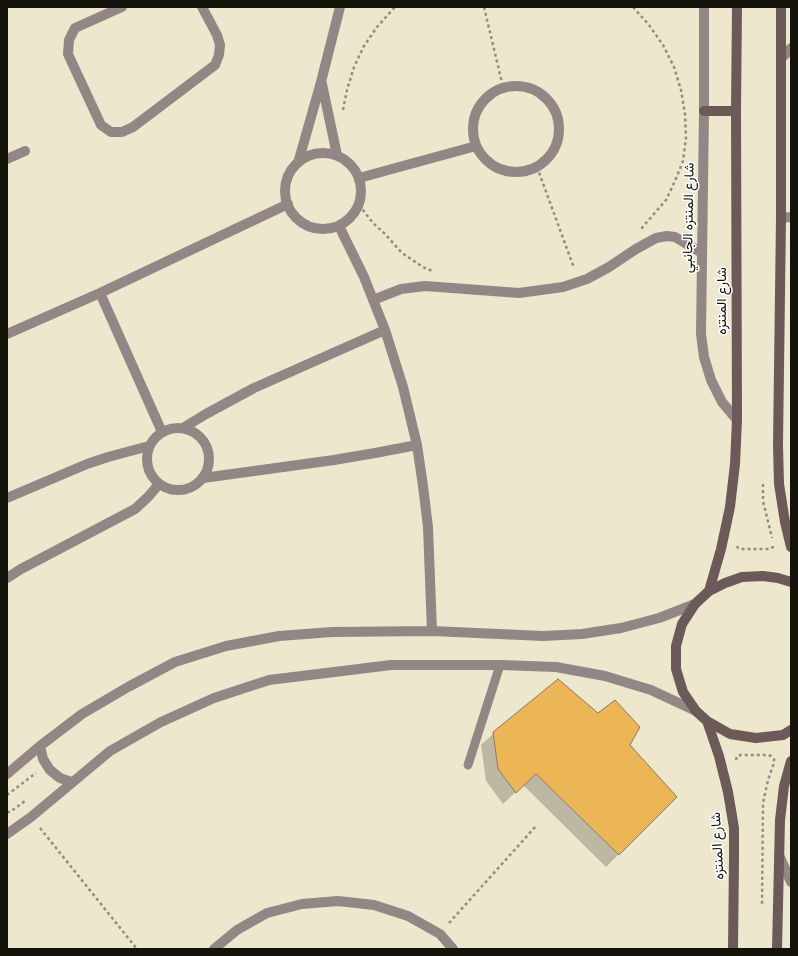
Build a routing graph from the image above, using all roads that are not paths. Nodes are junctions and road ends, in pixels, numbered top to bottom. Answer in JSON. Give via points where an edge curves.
{"nodes":[{"id":1,"x":122,"y":7,"type":"edge"},
{"id":2,"x":202,"y":7,"type":"edge"},
{"id":3,"x":340,"y":7,"type":"edge"},
{"id":4,"x":704,"y":7,"type":"edge"},
{"id":5,"x":737,"y":7,"type":"edge"},
{"id":6,"x":781,"y":7,"type":"edge"},
{"id":7,"x":791,"y":48,"type":"edge"},
{"id":8,"x":781,"y":60,"type":"junction"},
{"id":9,"x":321,"y":82,"type":"junction"},
{"id":10,"x":704,"y":111,"type":"junction"},
{"id":11,"x":736,"y":111,"type":"junction"},
{"id":12,"x":476,"y":146,"type":"junction"},
{"id":13,"x":25,"y":151,"type":"dead end"},
{"id":14,"x":337,"y":155,"type":"junction"},
{"id":15,"x":7,"y":159,"type":"edge"},
{"id":16,"x":298,"y":163,"type":"junction"},
{"id":17,"x":359,"y":178,"type":"junction"},
{"id":18,"x":288,"y":204,"type":"junction"},
{"id":19,"x":786,"y":217,"type":"edge"},
{"id":20,"x":339,"y":226,"type":"junction"},
{"id":21,"x":702,"y":253,"type":"junction"},
{"id":22,"x":100,"y":293,"type":"junction"},
{"id":23,"x":373,"y":300,"type":"junction"},
{"id":24,"x":385,"y":330,"type":"junction"},
{"id":25,"x":7,"y":334,"type":"edge"},
{"id":26,"x":737,"y":420,"type":"junction"},
{"id":27,"x":183,"y":428,"type":"junction"},
{"id":28,"x":162,"y":432,"type":"junction"},
{"id":29,"x":417,"y":445,"type":"junction"},
{"id":30,"x":149,"y":446,"type":"junction"},
{"id":31,"x":203,"y":478,"type":"junction"},
{"id":32,"x":159,"y":484,"type":"junction"},
{"id":33,"x":7,"y":498,"type":"edge"},
{"id":34,"x":791,"y":547,"type":"edge"},
{"id":35,"x":7,"y":578,"type":"edge"},
{"id":36,"x":791,"y":582,"type":"edge"},
{"id":37,"x":709,"y":591,"type":"junction"},
{"id":38,"x":695,"y":604,"type":"junction"},
{"id":39,"x":432,"y":631,"type":"junction"},
{"id":40,"x":500,"y":665,"type":"junction"},
{"id":41,"x":696,"y":711,"type":"junction"},
{"id":42,"x":707,"y":721,"type":"junction"},
{"id":43,"x":791,"y":730,"type":"edge"},
{"id":44,"x":40,"y":746,"type":"junction"},
{"id":45,"x":791,"y":761,"type":"edge"},
{"id":46,"x":468,"y":765,"type":"dead end"},
{"id":47,"x":7,"y":774,"type":"edge"},
{"id":48,"x":72,"y":782,"type":"junction"},
{"id":49,"x":7,"y":834,"type":"edge"},
{"id":50,"x":778,"y":854,"type":"junction"},
{"id":51,"x":791,"y":882,"type":"edge"},
{"id":52,"x":214,"y":949,"type":"edge"},
{"id":53,"x":453,"y":949,"type":"edge"},
{"id":54,"x":733,"y":949,"type":"edge"},
{"id":55,"x":777,"y":949,"type":"edge"}],
"edges":[{"from":1,"to":2,"type":"street","via":[[75,28],[69,40],[68,54],[101,125],[111,132],[122,132],[133,127],[215,65],[220,45]]},
{"from":3,"to":9,"type":"street"},
{"from":4,"to":10,"type":"street","name":"شارع المنتزه الجانبي"},
{"from":5,"to":11,"type":"street","name":"شارع المنتزه"},
{"from":6,"to":8,"type":"street"},
{"from":7,"to":8,"type":"street"},
{"from":8,"to":19,"type":"street"},
{"from":9,"to":14,"type":"street"},
{"from":9,"to":16,"type":"street"},
{"from":10,"to":11,"type":"street"},
{"from":10,"to":21,"type":"street","name":"شارع المنتزه الجانبي"},
{"from":11,"to":26,"type":"street","name":"شارع المنتزه"},
{"from":12,"to":12,"type":"street","via":[[472,128],[476,110],[487,96],[503,87],[522,86],[539,92],[552,104],[559,120],[559,139],[551,155],[537,167],[520,172],[502,170],[486,161]]},
{"from":12,"to":17,"type":"street"},
{"from":13,"to":15,"type":"street"},
{"from":14,"to":16,"type":"street","via":[[309,155]]},
{"from":14,"to":17,"type":"street","via":[[354,168]]},
{"from":16,"to":18,"type":"street","via":[[290,171],[286,182]]},
{"from":17,"to":20,"type":"street","via":[[362,187],[359,205],[351,217]]},
{"from":18,"to":20,"type":"street","via":[[296,218],[309,226],[324,229]]},
{"from":18,"to":22,"type":"street"},
{"from":19,"to":34,"type":"street","via":[[778,461],[779,484]]},
{"from":20,"to":23,"type":"street"},
{"from":21,"to":23,"type":"street","via":[[667,236],[656,238],[587,279],[562,287],[519,293],[425,286],[401,289]]},
{"from":21,"to":26,"type":"street","name":"شارع المنتزه الجانبي","via":[[701,334],[704,357],[711,380],[722,402]]},
{"from":22,"to":25,"type":"street"},
{"from":22,"to":28,"type":"street"},
{"from":23,"to":24,"type":"street"},
{"from":24,"to":27,"type":"street","via":[[254,388]]},
{"from":24,"to":29,"type":"street","via":[[403,387]]},
{"from":26,"to":37,"type":"street","name":"شارع المنتزه","via":[[730,507]]},
{"from":27,"to":28,"type":"street","via":[[172,428]]},
{"from":27,"to":31,"type":"street","via":[[193,431],[207,447],[208,468]]},
{"from":28,"to":30,"type":"street"},
{"from":29,"to":31,"type":"street","via":[[334,460]]},
{"from":29,"to":39,"type":"street","via":[[428,527]]},
{"from":30,"to":32,"type":"street","via":[[148,467]]},
{"from":30,"to":33,"type":"street","via":[[87,464]]},
{"from":31,"to":32,"type":"street","via":[[187,489],[177,490]]},
{"from":32,"to":35,"type":"street","via":[[135,509]]},
{"from":36,"to":37,"type":"street","via":[[763,576],[742,577]]},
{"from":37,"to":38,"type":"street"},
{"from":38,"to":39,"type":"street","via":[[659,618],[621,628],[582,634],[543,636]]},
{"from":38,"to":41,"type":"street","via":[[682,624],[676,646],[676,669],[683,692]]},
{"from":39,"to":44,"type":"street","via":[[332,632],[279,636],[226,646],[175,662],[128,687],[82,714]]},
{"from":40,"to":41,"type":"street","via":[[556,667],[604,676],[651,690]]},
{"from":40,"to":46,"type":"lane"},
{"from":40,"to":48,"type":"street","via":[[391,665],[269,680],[214,698],[161,722],[110,751]]},
{"from":41,"to":42,"type":"street"},
{"from":42,"to":43,"type":"street","via":[[730,734],[756,738],[783,734]]},
{"from":42,"to":54,"type":"street","name":"شارع المنتزه","via":[[719,756],[734,828]]},
{"from":44,"to":47,"type":"street"},
{"from":44,"to":48,"type":"street","via":[[43,759],[50,770],[60,778]]},
{"from":45,"to":50,"type":"street","via":[[784,786]]},
{"from":48,"to":49,"type":"street"},
{"from":50,"to":51,"type":"street"},
{"from":50,"to":55,"type":"street"},
{"from":52,"to":53,"type":"street","via":[[237,930],[267,913],[302,904],[338,901],[374,905],[408,916],[440,934]]}]}
